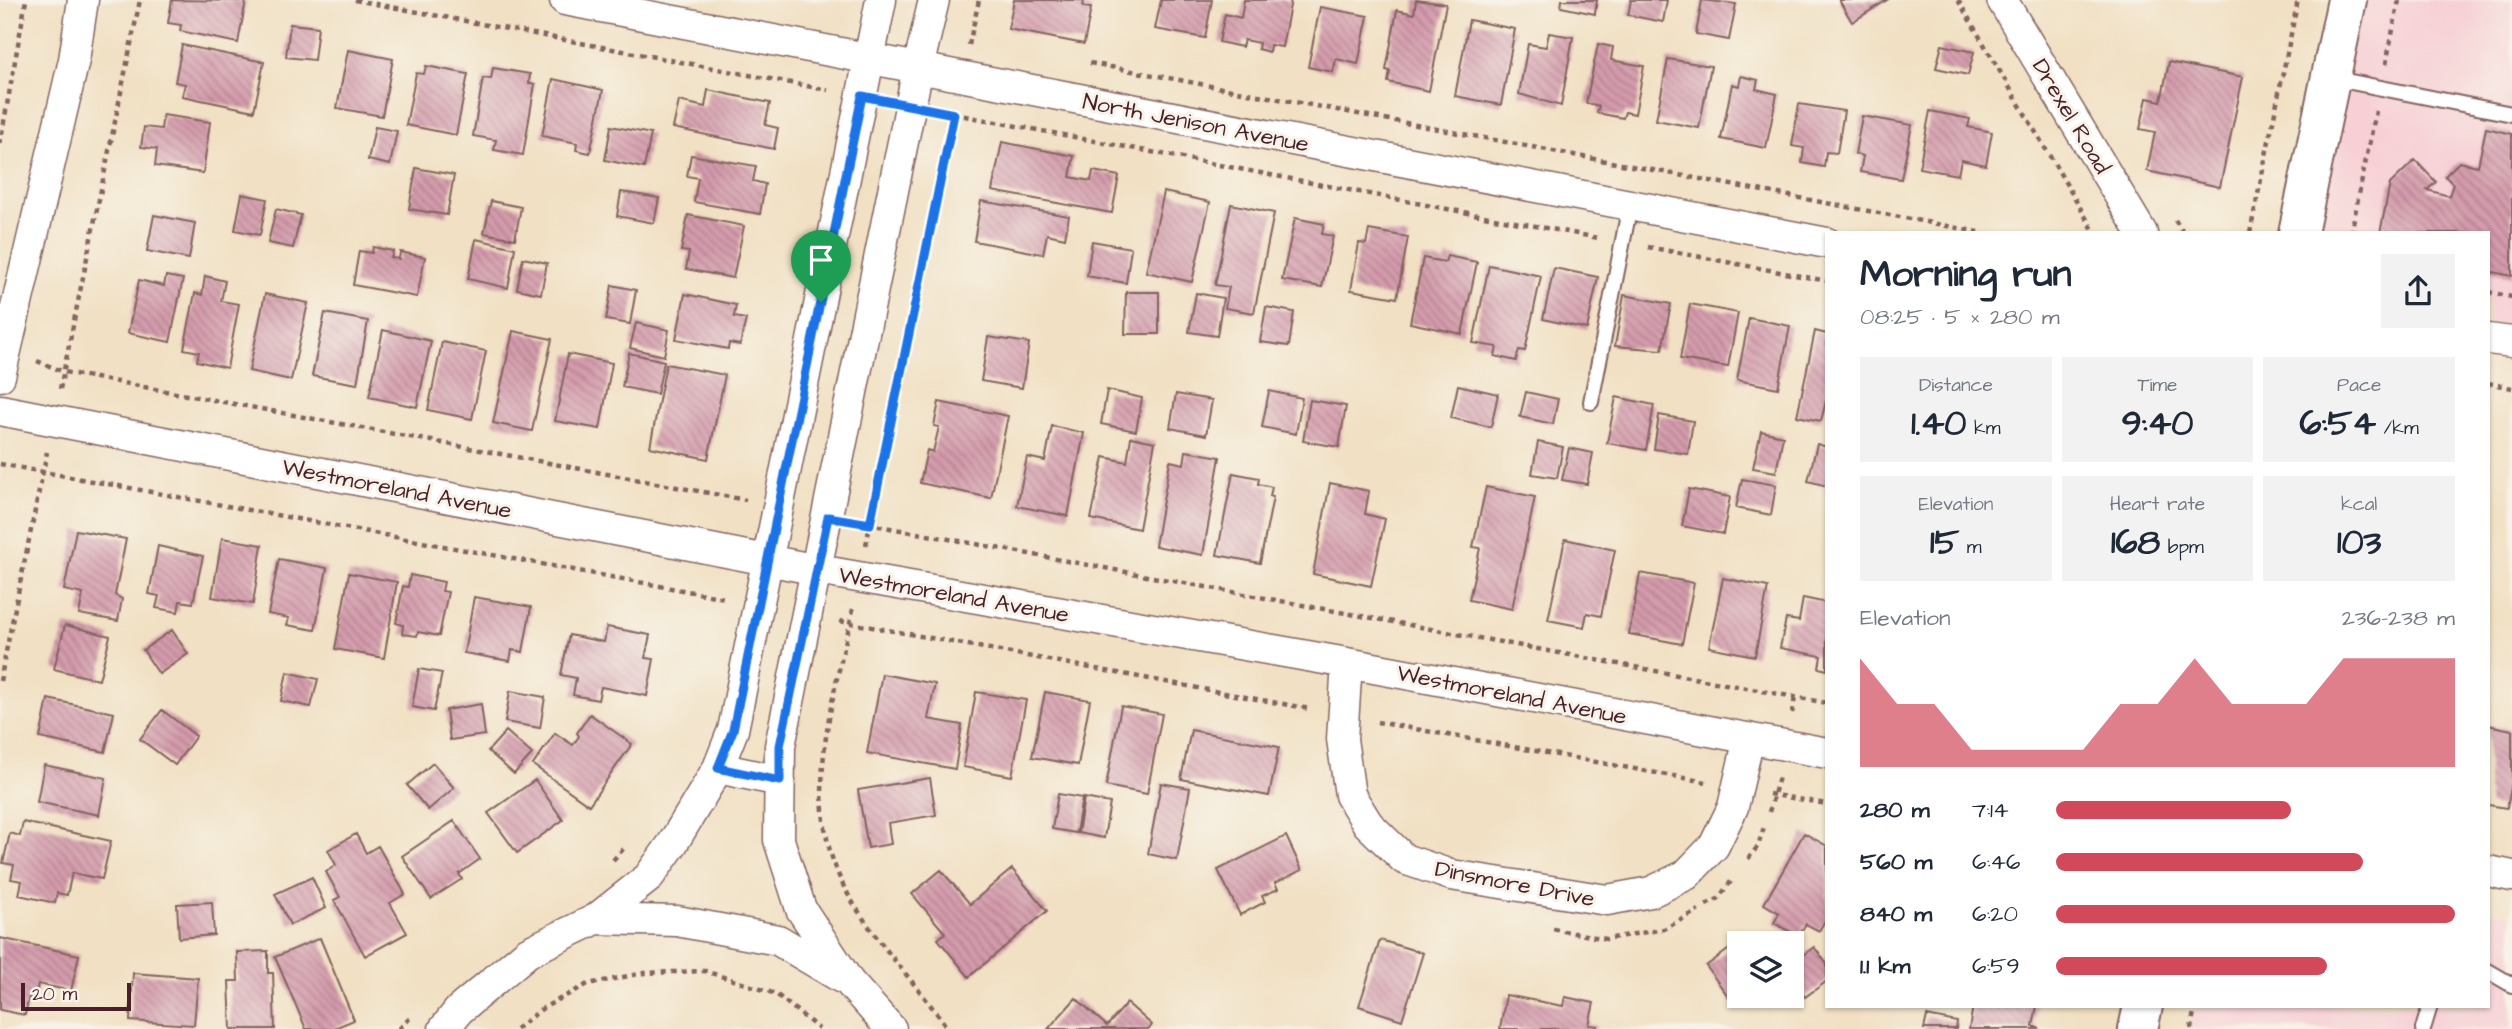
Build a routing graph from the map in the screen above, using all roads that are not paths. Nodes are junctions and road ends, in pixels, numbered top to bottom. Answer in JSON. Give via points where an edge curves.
{"nodes":[{"id":1,"x":83,"y":0,"type":"edge"},
{"id":2,"x":565,"y":0,"type":"edge"},
{"id":3,"x":881,"y":0,"type":"edge"},
{"id":4,"x":934,"y":0,"type":"edge"},
{"id":5,"x":2002,"y":0,"type":"edge"},
{"id":6,"x":2347,"y":0,"type":"edge"},
{"id":7,"x":870,"y":59,"type":"junction"},
{"id":8,"x":918,"y":68,"type":"junction"},
{"id":9,"x":2331,"y":78,"type":"junction"},
{"id":10,"x":2512,"y":114,"type":"edge"},
{"id":11,"x":1630,"y":205,"type":"junction"},
{"id":12,"x":2141,"y":231,"type":"edge"},
{"id":13,"x":2298,"y":231,"type":"edge"},
{"id":14,"x":1825,"y":243,"type":"edge"},
{"id":15,"x":2490,"y":339,"type":"edge"},
{"id":16,"x":2512,"y":342,"type":"edge"},
{"id":17,"x":3,"y":362,"type":"edge"},
{"id":18,"x":1591,"y":402,"type":"dead end"},
{"id":19,"x":0,"y":410,"type":"edge"},
{"id":20,"x":768,"y":560,"type":"junction"},
{"id":21,"x":818,"y":570,"type":"junction"},
{"id":22,"x":1347,"y":663,"type":"junction"},
{"id":23,"x":1749,"y":738,"type":"junction"},
{"id":24,"x":1825,"y":752,"type":"edge"},
{"id":25,"x":718,"y":768,"type":"junction"},
{"id":26,"x":780,"y":781,"type":"junction"},
{"id":27,"x":2490,"y":872,"type":"edge"},
{"id":28,"x":2512,"y":876,"type":"edge"},
{"id":29,"x":596,"y":919,"type":"junction"},
{"id":30,"x":2490,"y":972,"type":"edge"},
{"id":31,"x":849,"y":982,"type":"junction"},
{"id":32,"x":2512,"y":985,"type":"edge"},
{"id":33,"x":2143,"y":1008,"type":"edge"},
{"id":34,"x":2429,"y":1008,"type":"edge"},
{"id":35,"x":444,"y":1029,"type":"edge"},
{"id":36,"x":891,"y":1029,"type":"edge"},
{"id":37,"x":2138,"y":1029,"type":"edge"},
{"id":38,"x":2423,"y":1029,"type":"edge"}],
"edges":[{"from":1,"to":17,"type":"street","via":[[74,60]]},
{"from":2,"to":7,"type":"street","name":"North Jenison Avenue"},
{"from":3,"to":7,"type":"street"},
{"from":4,"to":8,"type":"street"},
{"from":5,"to":12,"type":"street","name":"Drexel Road"},
{"from":6,"to":9,"type":"main road"},
{"from":7,"to":8,"type":"street","name":"North Jenison Avenue"},
{"from":7,"to":20,"type":"street"},
{"from":8,"to":11,"type":"street","name":"North Jenison Avenue"},
{"from":8,"to":21,"type":"street"},
{"from":9,"to":10,"type":"lane"},
{"from":9,"to":13,"type":"main road"},
{"from":11,"to":14,"type":"street","name":"North Jenison Avenue"},
{"from":11,"to":18,"type":"lane"},
{"from":15,"to":16,"type":"street"},
{"from":19,"to":20,"type":"street","name":"Westmoreland Avenue"},
{"from":20,"to":21,"type":"street","name":"Westmoreland Avenue"},
{"from":20,"to":25,"type":"street","via":[[733,730]]},
{"from":21,"to":22,"type":"street","name":"Westmoreland Avenue"},
{"from":21,"to":26,"type":"street","via":[[780,746]]},
{"from":22,"to":23,"type":"street","name":"Westmoreland Avenue"},
{"from":22,"to":23,"type":"street","name":"Dinsmore Drive","via":[[1342,739],[1350,795],[1368,824],[1404,859],[1451,874],[1607,900],[1651,892],[1686,875],[1714,846],[1733,807]]},
{"from":23,"to":24,"type":"street","name":"Westmoreland Avenue"},
{"from":25,"to":26,"type":"street"},
{"from":25,"to":29,"type":"street","via":[[648,878]]},
{"from":26,"to":31,"type":"street","via":[[779,839],[801,909]]},
{"from":27,"to":28,"type":"street"},
{"from":29,"to":31,"type":"street","via":[[677,921],[778,940]]},
{"from":29,"to":35,"type":"street","via":[[528,952]]},
{"from":30,"to":32,"type":"lane"},
{"from":31,"to":36,"type":"street"},
{"from":33,"to":37,"type":"main road"},
{"from":34,"to":38,"type":"lane"}]}
